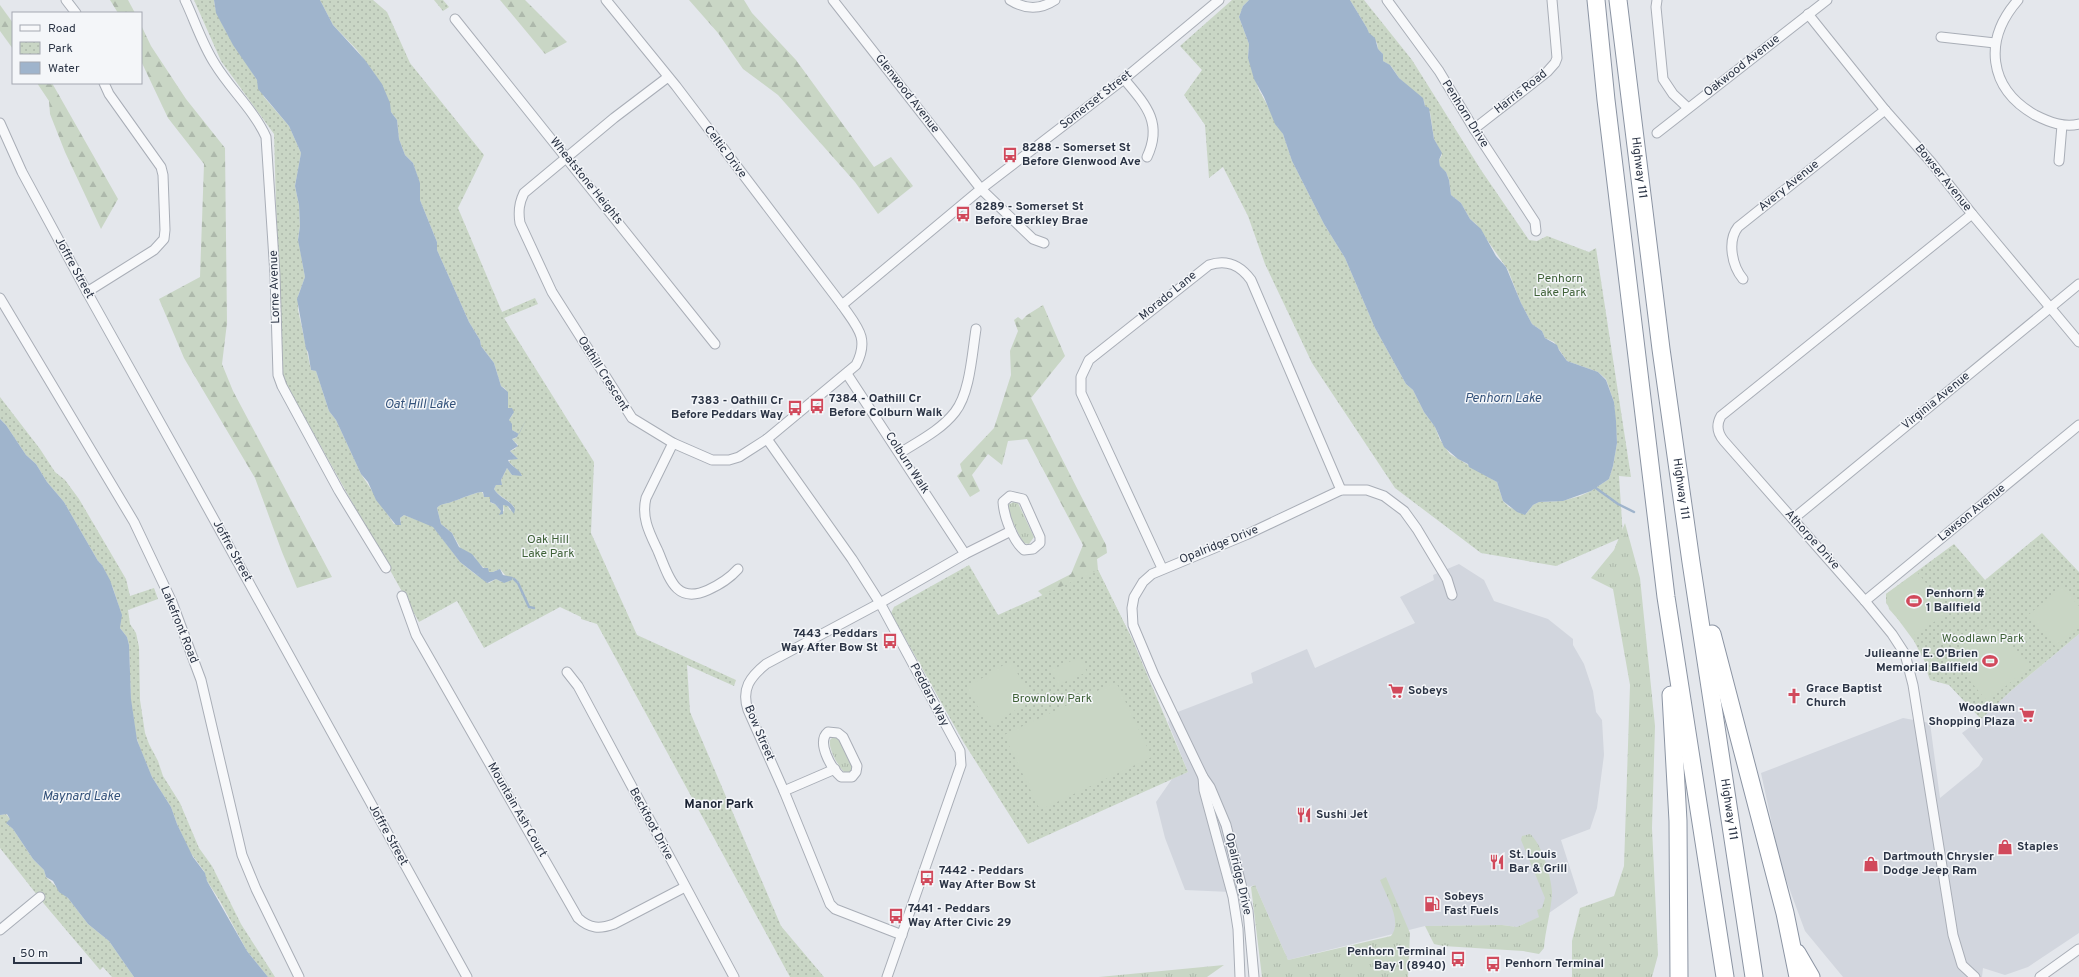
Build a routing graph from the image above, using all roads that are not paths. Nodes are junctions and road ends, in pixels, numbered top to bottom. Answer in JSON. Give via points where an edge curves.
{"nodes":[{"id":1,"x":66,"y":0,"type":"edge"},
{"id":2,"x":185,"y":0,"type":"edge"},
{"id":3,"x":606,"y":0,"type":"edge"},
{"id":4,"x":833,"y":0,"type":"edge"},
{"id":5,"x":1010,"y":0,"type":"edge"},
{"id":6,"x":1056,"y":0,"type":"edge"},
{"id":7,"x":1219,"y":0,"type":"edge"},
{"id":8,"x":1552,"y":0,"type":"edge"},
{"id":9,"x":1596,"y":0,"type":"edge"},
{"id":10,"x":1618,"y":0,"type":"edge"},
{"id":11,"x":1657,"y":0,"type":"edge"},
{"id":12,"x":1827,"y":0,"type":"edge"},
{"id":13,"x":2018,"y":0,"type":"edge"},
{"id":14,"x":1391,"y":1,"type":"edge"},
{"id":15,"x":75,"y":12,"type":"edge"},
{"id":16,"x":1808,"y":14,"type":"junction"},
{"id":17,"x":455,"y":19,"type":"dead end"},
{"id":18,"x":1941,"y":38,"type":"dead end"},
{"id":19,"x":1995,"y":43,"type":"junction"},
{"id":20,"x":668,"y":77,"type":"junction"},
{"id":21,"x":1124,"y":79,"type":"junction"},
{"id":22,"x":104,"y":84,"type":"edge"},
{"id":23,"x":1688,"y":108,"type":"junction"},
{"id":24,"x":1885,"y":110,"type":"junction"},
{"id":25,"x":0,"y":123,"type":"edge"},
{"id":26,"x":2079,"y":124,"type":"edge"},
{"id":27,"x":2062,"y":125,"type":"junction"},
{"id":28,"x":1474,"y":129,"type":"junction"},
{"id":29,"x":1657,"y":133,"type":"dead end"},
{"id":30,"x":566,"y":157,"type":"junction"},
{"id":31,"x":1147,"y":157,"type":"dead end"},
{"id":32,"x":2059,"y":161,"type":"dead end"},
{"id":33,"x":981,"y":189,"type":"junction"},
{"id":34,"x":1972,"y":214,"type":"junction"},
{"id":35,"x":1536,"y":231,"type":"dead end"},
{"id":36,"x":1044,"y":243,"type":"dead end"},
{"id":37,"x":1743,"y":279,"type":"dead end"},
{"id":38,"x":2079,"y":284,"type":"edge"},
{"id":39,"x":86,"y":292,"type":"junction"},
{"id":40,"x":0,"y":298,"type":"edge"},
{"id":41,"x":842,"y":305,"type":"junction"},
{"id":42,"x":2051,"y":308,"type":"junction"},
{"id":43,"x":976,"y":329,"type":"dead end"},
{"id":44,"x":2079,"y":342,"type":"edge"},
{"id":45,"x":715,"y":344,"type":"dead end"},
{"id":46,"x":847,"y":374,"type":"junction"},
{"id":47,"x":2079,"y":425,"type":"edge"},
{"id":48,"x":767,"y":439,"type":"junction"},
{"id":49,"x":673,"y":443,"type":"junction"},
{"id":50,"x":900,"y":453,"type":"junction"},
{"id":51,"x":1341,"y":490,"type":"junction"},
{"id":52,"x":1792,"y":518,"type":"junction"},
{"id":53,"x":1685,"y":519,"type":"junction"},
{"id":54,"x":1011,"y":531,"type":"junction"},
{"id":55,"x":965,"y":554,"type":"junction"},
{"id":56,"x":386,"y":568,"type":"dead end"},
{"id":57,"x":1162,"y":568,"type":"junction"},
{"id":58,"x":738,"y":569,"type":"dead end"},
{"id":59,"x":1452,"y":595,"type":"dead end"},
{"id":60,"x":402,"y":596,"type":"dead end"},
{"id":61,"x":1666,"y":596,"type":"junction"},
{"id":62,"x":1865,"y":601,"type":"junction"},
{"id":63,"x":880,"y":603,"type":"junction"},
{"id":64,"x":567,"y":672,"type":"dead end"},
{"id":65,"x":835,"y":769,"type":"junction"},
{"id":66,"x":1203,"y":777,"type":"junction"},
{"id":67,"x":784,"y":791,"type":"junction"},
{"id":68,"x":685,"y":887,"type":"junction"},
{"id":69,"x":40,"y":897,"type":"dead end"},
{"id":70,"x":0,"y":930,"type":"edge"},
{"id":71,"x":902,"y":934,"type":"junction"},
{"id":72,"x":1791,"y":944,"type":"junction"},
{"id":73,"x":2079,"y":949,"type":"edge"},
{"id":74,"x":299,"y":977,"type":"edge"},
{"id":75,"x":467,"y":977,"type":"edge"},
{"id":76,"x":734,"y":977,"type":"edge"},
{"id":77,"x":887,"y":977,"type":"edge"},
{"id":78,"x":1240,"y":977,"type":"edge"},
{"id":79,"x":1254,"y":977,"type":"edge"},
{"id":80,"x":1679,"y":977,"type":"edge"},
{"id":81,"x":1725,"y":977,"type":"edge"},
{"id":82,"x":1754,"y":977,"type":"edge"},
{"id":83,"x":1798,"y":977,"type":"edge"},
{"id":84,"x":1811,"y":977,"type":"edge"},
{"id":85,"x":1975,"y":977,"type":"edge"},
{"id":86,"x":2040,"y":977,"type":"edge"}],
"edges":[{"from":1,"to":15,"type":"street"},
{"from":2,"to":56,"type":"street","name":"Lorne Avenue","via":[[215,65],[266,137],[278,375],[338,491]]},
{"from":3,"to":20,"type":"street","name":"Celtic Drive"},
{"from":4,"to":33,"type":"street","name":"Glenwood Avenue"},
{"from":5,"to":6,"type":"street","via":[[1035,9]]},
{"from":7,"to":21,"type":"street","name":"Somerset Street"},
{"from":8,"to":28,"type":"street","name":"Harris Road","via":[[1557,58],[1555,63]]},
{"from":9,"to":61,"type":"highway","name":"Highway 111"},
{"from":10,"to":53,"type":"highway","name":"Highway 111","via":[[1661,349]]},
{"from":11,"to":23,"type":"street","via":[[1663,79],[1672,94]]},
{"from":12,"to":16,"type":"street","name":"Oakwood Avenue"},
{"from":13,"to":19,"type":"street","via":[[2003,20]]},
{"from":14,"to":28,"type":"street","name":"Penhorn Drive","via":[[1439,71]]},
{"from":16,"to":23,"type":"street","name":"Oakwood Avenue"},
{"from":16,"to":24,"type":"street","name":"Bowser Avenue"},
{"from":17,"to":30,"type":"street","name":"Wheatstone Heights"},
{"from":18,"to":19,"type":"street"},
{"from":19,"to":27,"type":"street","via":[[1996,65],[2001,80],[2011,96],[2034,114]]},
{"from":20,"to":30,"type":"street","name":"Oathill Crescent"},
{"from":20,"to":41,"type":"street","name":"Celtic Drive"},
{"from":21,"to":31,"type":"street","via":[[1153,120],[1151,148]]},
{"from":21,"to":33,"type":"street","name":"Somerset Street"},
{"from":22,"to":39,"type":"street","via":[[161,167],[165,230],[164,239],[154,250]]},
{"from":23,"to":29,"type":"street","name":"Oakwood Avenue"},
{"from":24,"to":34,"type":"street","name":"Bowser Avenue"},
{"from":24,"to":37,"type":"street","name":"Avery Avenue","via":[[1738,227],[1734,232],[1732,247],[1736,271]]},
{"from":25,"to":39,"type":"street","name":"Joffre Street","via":[[22,172]]},
{"from":26,"to":27,"type":"street"},
{"from":27,"to":32,"type":"street"},
{"from":28,"to":35,"type":"street","name":"Penhorn Drive","via":[[1535,222]]},
{"from":30,"to":45,"type":"street","name":"Wheatstone Heights"},
{"from":30,"to":49,"type":"street","name":"Oathill Crescent","via":[[524,193],[518,207],[520,223],[552,292],[628,413],[638,424]]},
{"from":33,"to":36,"type":"street","name":"Glenwood Avenue","via":[[1033,239]]},
{"from":33,"to":41,"type":"street","name":"Somerset Street"},
{"from":34,"to":42,"type":"street","name":"Bowser Avenue"},
{"from":34,"to":52,"type":"street","name":"Athorpe Drive","via":[[1721,416],[1717,426],[1719,435]]},
{"from":38,"to":42,"type":"street","name":"Virginia Avenue"},
{"from":39,"to":75,"type":"street","name":"Joffre Street"},
{"from":40,"to":74,"type":"street","name":"Lakefront Road","via":[[127,509],[172,602],[201,680],[242,855]]},
{"from":41,"to":46,"type":"street","name":"Oathill Crescent","via":[[862,337],[861,356]]},
{"from":42,"to":44,"type":"street","name":"Bowser Avenue"},
{"from":42,"to":52,"type":"street","name":"Virginia Avenue"},
{"from":43,"to":50,"type":"street","via":[[961,403],[946,421]]},
{"from":46,"to":48,"type":"street","name":"Oathill Crescent"},
{"from":46,"to":50,"type":"street","name":"Colburn Walk"},
{"from":47,"to":62,"type":"street","name":"Lawson Avenue"},
{"from":48,"to":49,"type":"street","name":"Oathill Crescent","via":[[739,457],[719,461]]},
{"from":48,"to":63,"type":"street","name":"Peddars Way"},
{"from":49,"to":58,"type":"street","via":[[644,506],[646,524],[668,574],[675,587],[689,596],[720,585]]},
{"from":50,"to":55,"type":"street","name":"Colburn Walk"},
{"from":51,"to":57,"type":"street","name":"Opalridge Drive","via":[[1248,534]]},
{"from":51,"to":57,"type":"street","name":"Morado Lane","via":[[1251,280],[1238,266],[1219,262],[1208,265],[1089,360],[1081,377],[1081,393]]},
{"from":51,"to":59,"type":"street","name":"Opalridge Drive","via":[[1367,490],[1384,496],[1404,511],[1447,579]]},
{"from":52,"to":62,"type":"street","name":"Athorpe Drive"},
{"from":53,"to":72,"type":"highway","via":[[1718,661]]},
{"from":53,"to":82,"type":"highway","name":"Highway 111"},
{"from":54,"to":54,"type":"street","via":[[1024,550],[1033,549],[1040,543],[1040,537],[1023,499],[1010,496],[1004,502],[1004,507]]},
{"from":54,"to":55,"type":"street","name":"Bow Street"},
{"from":55,"to":63,"type":"street","name":"Bow Street"},
{"from":57,"to":66,"type":"street","name":"Opalridge Drive","via":[[1147,578],[1137,591],[1132,608],[1133,625]]},
{"from":60,"to":68,"type":"street","name":"Mountain Ash Court","via":[[416,635],[578,918],[592,928],[603,928]]},
{"from":61,"to":80,"type":"highway","via":[[1678,821]]},
{"from":61,"to":81,"type":"highway","name":"Highway 111"},
{"from":62,"to":85,"type":"street","name":"Athorpe Drive","via":[[1902,647],[1908,661],[1953,935],[1962,965]]},
{"from":63,"to":67,"type":"street","name":"Bow Street","via":[[766,664],[748,682],[745,692],[748,710]]},
{"from":63,"to":71,"type":"street","name":"Peddars Way","via":[[960,751],[961,765]]},
{"from":64,"to":68,"type":"street","name":"Beckfoot Drive","via":[[578,686]]},
{"from":65,"to":65,"type":"street","via":[[841,777],[847,778],[852,777],[857,766],[843,737],[838,733],[828,732],[823,745]]},
{"from":65,"to":67,"type":"street"},
{"from":66,"to":78,"type":"street","name":"Opalridge Drive","via":[[1204,790],[1233,897],[1238,929]]},
{"from":66,"to":79,"type":"street","name":"Opalridge Drive","via":[[1226,824],[1248,911]]},
{"from":67,"to":71,"type":"street","name":"Bow Street","via":[[834,909]]},
{"from":68,"to":76,"type":"street","name":"Beckfoot Drive"},
{"from":69,"to":70,"type":"street"},
{"from":71,"to":77,"type":"street","name":"Peddars Way"},
{"from":72,"to":83,"type":"highway"},
{"from":72,"to":84,"type":"highway"},
{"from":73,"to":86,"type":"street"}]}
